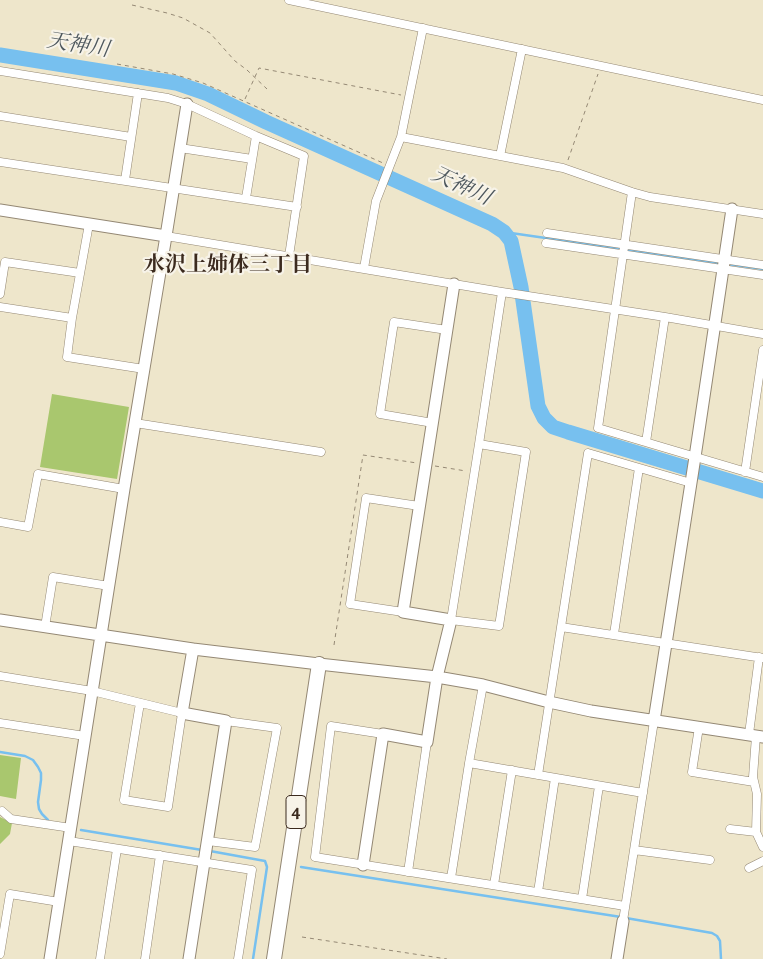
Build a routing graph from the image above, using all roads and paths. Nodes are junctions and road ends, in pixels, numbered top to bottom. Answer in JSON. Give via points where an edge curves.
{"nodes":[{"id":1,"x":289,"y":0,"type":"edge"},
{"id":2,"x":132,"y":6,"type":"dead end"},
{"id":3,"x":423,"y":28,"type":"junction"},
{"id":4,"x":522,"y":49,"type":"junction"},
{"id":5,"x":117,"y":64,"type":"dead end"},
{"id":6,"x":600,"y":66,"type":"junction"},
{"id":7,"x":0,"y":72,"type":"edge"},
{"id":8,"x":255,"y":77,"type":"junction"},
{"id":9,"x":267,"y":89,"type":"dead end"},
{"id":10,"x":138,"y":93,"type":"junction"},
{"id":11,"x":409,"y":97,"type":"junction"},
{"id":12,"x":763,"y":100,"type":"edge"},
{"id":13,"x":245,"y":101,"type":"junction"},
{"id":14,"x":186,"y":104,"type":"junction"},
{"id":15,"x":0,"y":116,"type":"edge"},
{"id":16,"x":256,"y":136,"type":"junction"},
{"id":17,"x":131,"y":137,"type":"junction"},
{"id":18,"x":401,"y":137,"type":"junction"},
{"id":19,"x":180,"y":148,"type":"junction"},
{"id":20,"x":500,"y":156,"type":"junction"},
{"id":21,"x":252,"y":159,"type":"junction"},
{"id":22,"x":0,"y":162,"type":"edge"},
{"id":23,"x":390,"y":166,"type":"junction"},
{"id":24,"x":565,"y":169,"type":"junction"},
{"id":25,"x":125,"y":180,"type":"junction"},
{"id":26,"x":174,"y":188,"type":"junction"},
{"id":27,"x":632,"y":192,"type":"junction"},
{"id":28,"x":246,"y":198,"type":"junction"},
{"id":29,"x":297,"y":207,"type":"junction"},
{"id":30,"x":732,"y":209,"type":"junction"},
{"id":31,"x":0,"y":210,"type":"edge"},
{"id":32,"x":763,"y":214,"type":"edge"},
{"id":33,"x":89,"y":224,"type":"junction"},
{"id":34,"x":547,"y":234,"type":"dead end"},
{"id":35,"x":166,"y":236,"type":"junction"},
{"id":36,"x":546,"y":243,"type":"dead end"},
{"id":37,"x":624,"y":244,"type":"junction"},
{"id":38,"x":623,"y":254,"type":"junction"},
{"id":39,"x":289,"y":256,"type":"junction"},
{"id":40,"x":724,"y":264,"type":"junction"},
{"id":41,"x":763,"y":265,"type":"edge"},
{"id":42,"x":364,"y":268,"type":"junction"},
{"id":43,"x":80,"y":273,"type":"junction"},
{"id":44,"x":763,"y":275,"type":"edge"},
{"id":45,"x":454,"y":284,"type":"junction"},
{"id":46,"x":502,"y":292,"type":"junction"},
{"id":47,"x":0,"y":294,"type":"edge"},
{"id":48,"x":0,"y":307,"type":"edge"},
{"id":49,"x":615,"y":310,"type":"junction"},
{"id":50,"x":665,"y":317,"type":"junction"},
{"id":51,"x":72,"y":318,"type":"junction"},
{"id":52,"x":715,"y":325,"type":"junction"},
{"id":53,"x":447,"y":330,"type":"junction"},
{"id":54,"x":763,"y":334,"type":"edge"},
{"id":55,"x":763,"y":350,"type":"edge"},
{"id":56,"x":144,"y":370,"type":"junction"},
{"id":57,"x":135,"y":423,"type":"junction"},
{"id":58,"x":433,"y":423,"type":"junction"},
{"id":59,"x":646,"y":442,"type":"junction"},
{"id":60,"x":479,"y":444,"type":"junction"},
{"id":61,"x":321,"y":452,"type":"dead end"},
{"id":62,"x":695,"y":457,"type":"junction"},
{"id":63,"x":426,"y":464,"type":"junction"},
{"id":64,"x":639,"y":468,"type":"junction"},
{"id":65,"x":474,"y":472,"type":"junction"},
{"id":66,"x":745,"y":472,"type":"junction"},
{"id":67,"x":763,"y":477,"type":"edge"},
{"id":68,"x":691,"y":483,"type":"junction"},
{"id":69,"x":124,"y":489,"type":"junction"},
{"id":70,"x":419,"y":506,"type":"junction"},
{"id":71,"x":0,"y":522,"type":"edge"},
{"id":72,"x":109,"y":586,"type":"junction"},
{"id":73,"x":403,"y":612,"type":"junction"},
{"id":74,"x":0,"y":620,"type":"edge"},
{"id":75,"x":452,"y":620,"type":"junction"},
{"id":76,"x":45,"y":627,"type":"junction"},
{"id":77,"x":561,"y":627,"type":"junction"},
{"id":78,"x":101,"y":634,"type":"junction"},
{"id":79,"x":614,"y":634,"type":"junction"},
{"id":80,"x":666,"y":643,"type":"junction"},
{"id":81,"x":193,"y":649,"type":"junction"},
{"id":82,"x":761,"y":658,"type":"edge"},
{"id":83,"x":319,"y":664,"type":"junction"},
{"id":84,"x":0,"y":676,"type":"edge"},
{"id":85,"x":437,"y":677,"type":"junction"},
{"id":86,"x":483,"y":685,"type":"junction"},
{"id":87,"x":92,"y":691,"type":"junction"},
{"id":88,"x":549,"y":702,"type":"junction"},
{"id":89,"x":140,"y":703,"type":"junction"},
{"id":90,"x":182,"y":713,"type":"junction"},
{"id":91,"x":226,"y":720,"type":"junction"},
{"id":92,"x":654,"y":721,"type":"junction"},
{"id":93,"x":0,"y":723,"type":"edge"},
{"id":94,"x":699,"y":727,"type":"junction"},
{"id":95,"x":384,"y":734,"type":"junction"},
{"id":96,"x":756,"y":735,"type":"edge"},
{"id":97,"x":85,"y":736,"type":"junction"},
{"id":98,"x":427,"y":742,"type":"junction"},
{"id":99,"x":469,"y":762,"type":"junction"},
{"id":100,"x":512,"y":770,"type":"junction"},
{"id":101,"x":538,"y":775,"type":"junction"},
{"id":102,"x":555,"y":778,"type":"junction"},
{"id":103,"x":754,"y":782,"type":"junction"},
{"id":104,"x":599,"y":786,"type":"junction"},
{"id":105,"x":642,"y":793,"type":"junction"},
{"id":106,"x":2,"y":811,"type":"dead end"},
{"id":107,"x":71,"y":828,"type":"junction"},
{"id":108,"x":730,"y":829,"type":"dead end"},
{"id":109,"x":756,"y":832,"type":"junction"},
{"id":110,"x":208,"y":840,"type":"junction"},
{"id":111,"x":69,"y":841,"type":"junction"},
{"id":112,"x":763,"y":847,"type":"edge"},
{"id":113,"x":117,"y":849,"type":"junction"},
{"id":114,"x":634,"y":850,"type":"junction"},
{"id":115,"x":160,"y":855,"type":"junction"},
{"id":116,"x":710,"y":860,"type":"dead end"},
{"id":117,"x":763,"y":861,"type":"edge"},
{"id":118,"x":204,"y":862,"type":"junction"},
{"id":119,"x":363,"y":865,"type":"junction"},
{"id":120,"x":748,"y":868,"type":"dead end"},
{"id":121,"x":408,"y":872,"type":"junction"},
{"id":122,"x":451,"y":878,"type":"junction"},
{"id":123,"x":494,"y":885,"type":"junction"},
{"id":124,"x":538,"y":892,"type":"junction"},
{"id":125,"x":582,"y":899,"type":"junction"},
{"id":126,"x":59,"y":902,"type":"junction"},
{"id":127,"x":625,"y":906,"type":"junction"},
{"id":128,"x":624,"y":918,"type":"joint"},
{"id":129,"x":302,"y":937,"type":"dead end"},
{"id":130,"x":0,"y":954,"type":"edge"},
{"id":131,"x":50,"y":959,"type":"edge"},
{"id":132,"x":100,"y":959,"type":"edge"},
{"id":133,"x":145,"y":959,"type":"edge"},
{"id":134,"x":189,"y":959,"type":"edge"},
{"id":135,"x":238,"y":959,"type":"edge"},
{"id":136,"x":274,"y":959,"type":"edge"},
{"id":137,"x":447,"y":959,"type":"edge"},
{"id":138,"x":617,"y":959,"type":"edge"}],
"edges":[{"from":1,"to":3,"type":"street"},
{"from":2,"to":8,"type":"path","via":[[166,13],[198,25]]},
{"from":3,"to":4,"type":"street"},
{"from":3,"to":11,"type":"street"},
{"from":4,"to":6,"type":"street"},
{"from":4,"to":20,"type":"street"},
{"from":5,"to":13,"type":"path","via":[[173,74]]},
{"from":6,"to":12,"type":"street"},
{"from":6,"to":24,"type":"path"},
{"from":7,"to":10,"type":"street"},
{"from":8,"to":9,"type":"path"},
{"from":8,"to":11,"type":"path","via":[[259,68]]},
{"from":8,"to":13,"type":"path"},
{"from":10,"to":14,"type":"street"},
{"from":10,"to":17,"type":"street"},
{"from":11,"to":18,"type":"street"},
{"from":13,"to":23,"type":"path"},
{"from":14,"to":16,"type":"street"},
{"from":14,"to":19,"type":"street"},
{"from":15,"to":17,"type":"street"},
{"from":16,"to":21,"type":"street"},
{"from":16,"to":29,"type":"street","via":[[304,156]]},
{"from":17,"to":25,"type":"street"},
{"from":18,"to":20,"type":"street"},
{"from":18,"to":23,"type":"street"},
{"from":19,"to":21,"type":"street"},
{"from":19,"to":26,"type":"street"},
{"from":20,"to":24,"type":"street"},
{"from":21,"to":28,"type":"street"},
{"from":22,"to":25,"type":"street"},
{"from":23,"to":42,"type":"street","via":[[376,201]]},
{"from":24,"to":27,"type":"street"},
{"from":25,"to":26,"type":"street"},
{"from":26,"to":28,"type":"street"},
{"from":26,"to":35,"type":"street"},
{"from":27,"to":30,"type":"street"},
{"from":27,"to":37,"type":"street"},
{"from":28,"to":29,"type":"street"},
{"from":29,"to":39,"type":"street"},
{"from":30,"to":32,"type":"street"},
{"from":30,"to":40,"type":"street"},
{"from":31,"to":33,"type":"street"},
{"from":33,"to":35,"type":"street"},
{"from":33,"to":43,"type":"street"},
{"from":34,"to":37,"type":"street"},
{"from":35,"to":39,"type":"street"},
{"from":35,"to":56,"type":"street"},
{"from":36,"to":38,"type":"street"},
{"from":37,"to":38,"type":"street"},
{"from":37,"to":40,"type":"street"},
{"from":38,"to":40,"type":"street"},
{"from":38,"to":49,"type":"street"},
{"from":39,"to":42,"type":"street"},
{"from":40,"to":41,"type":"street"},
{"from":40,"to":44,"type":"street"},
{"from":40,"to":52,"type":"street"},
{"from":42,"to":45,"type":"street"},
{"from":43,"to":47,"type":"street","via":[[5,262]]},
{"from":43,"to":51,"type":"street"},
{"from":45,"to":46,"type":"street"},
{"from":45,"to":53,"type":"street"},
{"from":46,"to":49,"type":"street"},
{"from":46,"to":60,"type":"street"},
{"from":48,"to":51,"type":"street"},
{"from":49,"to":50,"type":"street"},
{"from":49,"to":59,"type":"street","via":[[598,428]]},
{"from":50,"to":52,"type":"street"},
{"from":50,"to":59,"type":"street"},
{"from":51,"to":56,"type":"street","via":[[67,357]]},
{"from":52,"to":54,"type":"street"},
{"from":52,"to":62,"type":"street"},
{"from":53,"to":58,"type":"street"},
{"from":53,"to":58,"type":"street","via":[[394,322],[380,414]]},
{"from":55,"to":66,"type":"street"},
{"from":56,"to":57,"type":"street"},
{"from":57,"to":61,"type":"street"},
{"from":57,"to":69,"type":"street"},
{"from":58,"to":63,"type":"street"},
{"from":59,"to":62,"type":"street"},
{"from":60,"to":65,"type":"street"},
{"from":60,"to":75,"type":"street","via":[[526,452],[499,626]]},
{"from":62,"to":66,"type":"street"},
{"from":62,"to":68,"type":"street"},
{"from":63,"to":65,"type":"path"},
{"from":63,"to":70,"type":"street"},
{"from":64,"to":68,"type":"street"},
{"from":64,"to":77,"type":"street","via":[[588,453]]},
{"from":64,"to":79,"type":"street"},
{"from":65,"to":75,"type":"street"},
{"from":66,"to":67,"type":"street"},
{"from":68,"to":80,"type":"street"},
{"from":69,"to":71,"type":"street","via":[[38,474],[28,527]]},
{"from":69,"to":72,"type":"street"},
{"from":70,"to":73,"type":"street"},
{"from":70,"to":73,"type":"street","via":[[366,498],[363,517],[350,604]]},
{"from":72,"to":76,"type":"street","via":[[53,577]]},
{"from":72,"to":78,"type":"street"},
{"from":73,"to":75,"type":"street"},
{"from":74,"to":76,"type":"street"},
{"from":75,"to":85,"type":"street"},
{"from":76,"to":78,"type":"street"},
{"from":77,"to":79,"type":"street"},
{"from":77,"to":88,"type":"street"},
{"from":78,"to":81,"type":"street"},
{"from":78,"to":87,"type":"street"},
{"from":79,"to":80,"type":"street"},
{"from":80,"to":82,"type":"street"},
{"from":80,"to":92,"type":"street"},
{"from":81,"to":83,"type":"street"},
{"from":81,"to":90,"type":"street"},
{"from":82,"to":96,"type":"street"},
{"from":83,"to":85,"type":"street"},
{"from":83,"to":136,"type":"highway","number":"4"},
{"from":84,"to":87,"type":"street"},
{"from":85,"to":86,"type":"street"},
{"from":85,"to":98,"type":"street"},
{"from":86,"to":88,"type":"street"},
{"from":86,"to":99,"type":"street"},
{"from":87,"to":89,"type":"street"},
{"from":87,"to":97,"type":"street"},
{"from":88,"to":92,"type":"street"},
{"from":88,"to":101,"type":"street"},
{"from":89,"to":90,"type":"street"},
{"from":89,"to":90,"type":"street","via":[[124,800],[168,807]]},
{"from":90,"to":91,"type":"street"},
{"from":91,"to":110,"type":"street"},
{"from":91,"to":110,"type":"street","via":[[277,728],[255,847]]},
{"from":92,"to":94,"type":"street"},
{"from":92,"to":105,"type":"street"},
{"from":93,"to":97,"type":"street"},
{"from":94,"to":96,"type":"street"},
{"from":94,"to":103,"type":"street","via":[[692,772]]},
{"from":95,"to":98,"type":"street"},
{"from":95,"to":119,"type":"street"},
{"from":95,"to":119,"type":"street","via":[[332,726],[315,857]]},
{"from":96,"to":103,"type":"street"},
{"from":97,"to":107,"type":"street"},
{"from":98,"to":121,"type":"street"},
{"from":99,"to":100,"type":"street"},
{"from":99,"to":122,"type":"street"},
{"from":100,"to":101,"type":"street"},
{"from":100,"to":123,"type":"street"},
{"from":101,"to":102,"type":"street"},
{"from":102,"to":104,"type":"street"},
{"from":102,"to":124,"type":"street"},
{"from":103,"to":109,"type":"street","via":[[757,794]]},
{"from":104,"to":105,"type":"street"},
{"from":104,"to":125,"type":"street"},
{"from":105,"to":114,"type":"street"},
{"from":106,"to":107,"type":"street","via":[[11,819]]},
{"from":107,"to":111,"type":"street"},
{"from":108,"to":109,"type":"street"},
{"from":109,"to":112,"type":"street"},
{"from":110,"to":118,"type":"street"},
{"from":111,"to":113,"type":"street"},
{"from":111,"to":126,"type":"street"},
{"from":113,"to":115,"type":"street"},
{"from":113,"to":132,"type":"street"},
{"from":114,"to":116,"type":"street"},
{"from":114,"to":127,"type":"street"},
{"from":115,"to":118,"type":"street"},
{"from":115,"to":133,"type":"street"},
{"from":117,"to":120,"type":"street"},
{"from":118,"to":134,"type":"street"},
{"from":118,"to":135,"type":"street","via":[[252,870]]},
{"from":119,"to":121,"type":"street"},
{"from":121,"to":122,"type":"street"},
{"from":122,"to":123,"type":"street"},
{"from":123,"to":124,"type":"street"},
{"from":124,"to":125,"type":"street"},
{"from":125,"to":127,"type":"street"},
{"from":126,"to":130,"type":"street","via":[[10,894]]},
{"from":126,"to":131,"type":"street"},
{"from":127,"to":128,"type":"street"},
{"from":128,"to":138,"type":"street"},
{"from":129,"to":137,"type":"path"}]}
